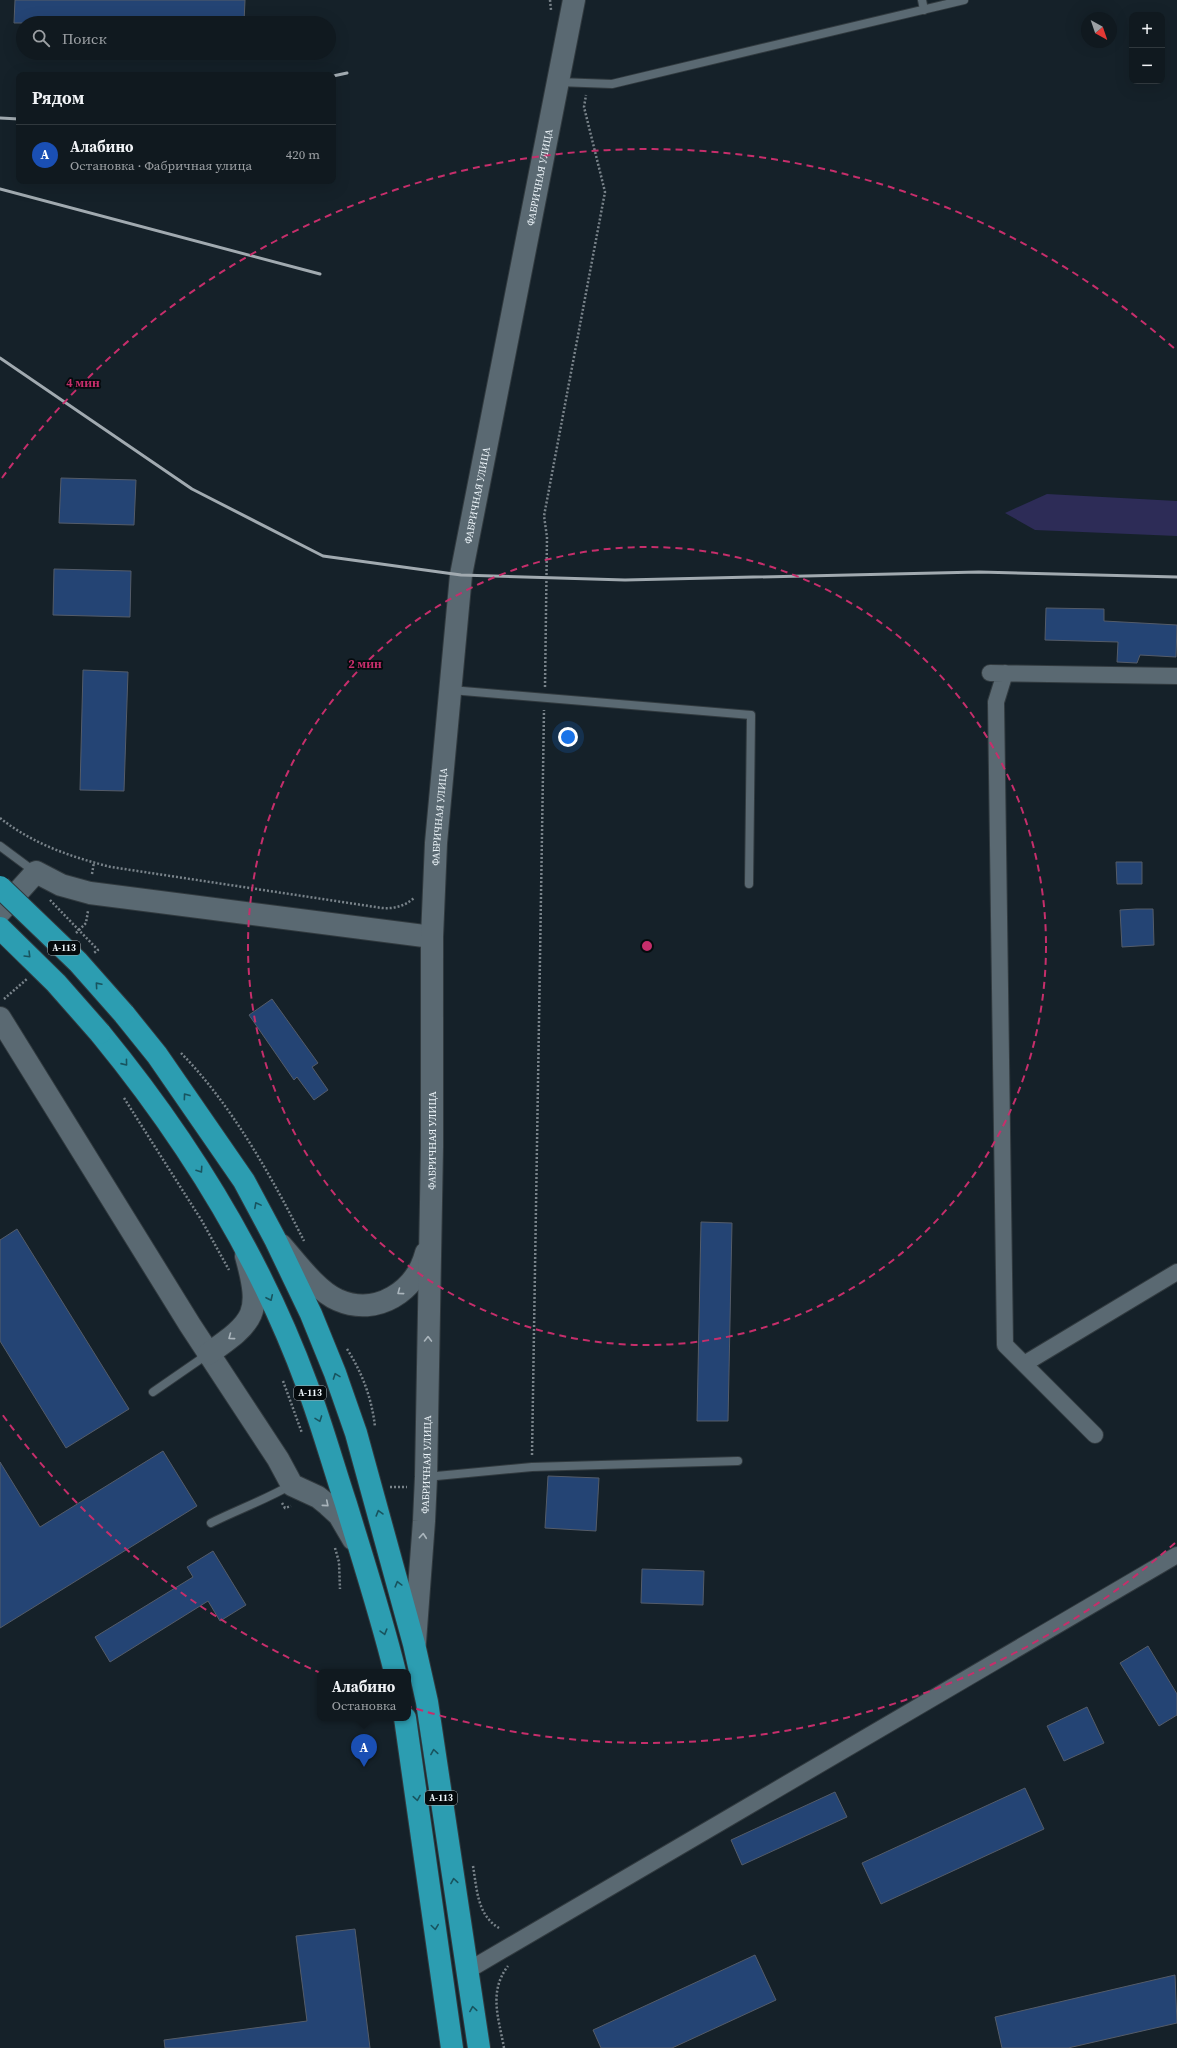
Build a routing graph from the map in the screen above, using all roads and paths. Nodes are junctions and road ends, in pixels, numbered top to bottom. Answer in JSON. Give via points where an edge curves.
{"nodes":[{"id":1,"x":574,"y":0,"type":"edge"},
{"id":2,"x":922,"y":0,"type":"edge"},
{"id":3,"x":964,"y":0,"type":"edge"},
{"id":4,"x":924,"y":10,"type":"junction"},
{"id":5,"x":558,"y":82,"type":"junction"},
{"id":6,"x":588,"y":83,"type":"junction"},
{"id":7,"x":1177,"y":676,"type":"edge"},
{"id":8,"x":450,"y":690,"type":"junction"},
{"id":9,"x":545,"y":699,"type":"junction"},
{"id":10,"x":0,"y":818,"type":"edge"},
{"id":11,"x":0,"y":846,"type":"edge"},
{"id":12,"x":36,"y":872,"type":"junction"},
{"id":13,"x":749,"y":884,"type":"dead end"},
{"id":14,"x":0,"y":887,"type":"edge"},
{"id":15,"x":415,"y":896,"type":"dead end"},
{"id":16,"x":50,"y":900,"type":"dead end"},
{"id":17,"x":0,"y":912,"type":"edge"},
{"id":18,"x":0,"y":928,"type":"edge"},
{"id":19,"x":432,"y":937,"type":"junction"},
{"id":20,"x":91,"y":956,"type":"dead end"},
{"id":21,"x":0,"y":1018,"type":"edge"},
{"id":22,"x":177,"y":1049,"type":"dead end"},
{"id":23,"x":123,"y":1096,"type":"dead end"},
{"id":24,"x":430,"y":1234,"type":"junction"},
{"id":25,"x":241,"y":1238,"type":"junction"},
{"id":26,"x":275,"y":1239,"type":"junction"},
{"id":27,"x":304,"y":1242,"type":"dead end"},
{"id":28,"x":1177,"y":1272,"type":"edge"},
{"id":29,"x":231,"y":1275,"type":"dead end"},
{"id":30,"x":208,"y":1354,"type":"junction"},
{"id":31,"x":1024,"y":1364,"type":"junction"},
{"id":32,"x":153,"y":1392,"type":"dead end"},
{"id":33,"x":1095,"y":1435,"type":"dead end"},
{"id":34,"x":738,"y":1462,"type":"dead end"},
{"id":35,"x":532,"y":1467,"type":"junction"},
{"id":36,"x":420,"y":1482,"type":"junction"},
{"id":37,"x":292,"y":1485,"type":"junction"},
{"id":38,"x":386,"y":1487,"type":"dead end"},
{"id":39,"x":211,"y":1524,"type":"dead end"},
{"id":40,"x":361,"y":1554,"type":"junction"},
{"id":41,"x":1177,"y":1555,"type":"edge"},
{"id":42,"x":414,"y":1644,"type":"junction"},
{"id":43,"x":394,"y":1669,"type":"edge"},
{"id":44,"x":405,"y":1721,"type":"edge"},
{"id":45,"x":513,"y":1961,"type":"dead end"},
{"id":46,"x":467,"y":1970,"type":"junction"},
{"id":47,"x":452,"y":2048,"type":"edge"},
{"id":48,"x":479,"y":2048,"type":"edge"},
{"id":49,"x":504,"y":2048,"type":"edge"}],
"edges":[{"from":1,"to":5,"type":"street","name":"ФАБРИЧНАЯ УЛИЦА"},
{"from":2,"to":4,"type":"lane"},
{"from":3,"to":4,"type":"lane"},
{"from":4,"to":6,"type":"lane","via":[[612,84]]},
{"from":5,"to":6,"type":"lane"},
{"from":5,"to":8,"type":"street","name":"ФАБРИЧНАЯ УЛИЦА","via":[[461,576]]},
{"from":6,"to":9,"type":"path","via":[[584,107],[605,192],[544,516],[547,537]]},
{"from":7,"to":31,"type":"street","via":[[998,673],[996,702],[1005,1345]]},
{"from":8,"to":9,"type":"lane"},
{"from":8,"to":19,"type":"street","name":"ФАБРИЧНАЯ УЛИЦА","via":[[436,843]]},
{"from":9,"to":13,"type":"lane","via":[[751,715]]},
{"from":9,"to":35,"type":"path"},
{"from":10,"to":15,"type":"path","via":[[48,847],[75,858],[111,867],[393,909]]},
{"from":11,"to":12,"type":"lane"},
{"from":12,"to":17,"type":"street"},
{"from":12,"to":19,"type":"street","via":[[61,885],[90,893]]},
{"from":26,"to":14,"type":"highway","number":"А-113","one_way":true,"bridge":true,"via":[[244,1180],[157,1055],[78,962]]},
{"from":16,"to":20,"type":"path","bridge":true,"via":[[98,950]]},
{"from":18,"to":25,"type":"highway","number":"А-113","one_way":true,"bridge":true,"via":[[56,983],[134,1074],[206,1178]]},
{"from":19,"to":24,"type":"street","name":"ФАБРИЧНАЯ УЛИЦА"},
{"from":21,"to":30,"type":"street"},
{"from":22,"to":27,"type":"path","via":[[204,1077],[242,1132]]},
{"from":23,"to":29,"type":"path","via":[[202,1221]]},
{"from":24,"to":26,"type":"street","one_way":true,"via":[[423,1264],[415,1280],[401,1293],[371,1304],[354,1304],[338,1300],[321,1288]]},
{"from":36,"to":24,"type":"street","name":"ФАБРИЧНАЯ УЛИЦА","one_way":true},
{"from":25,"to":30,"type":"street","one_way":true,"via":[[250,1272],[253,1308],[250,1319],[243,1328]]},
{"from":25,"to":40,"type":"highway","number":"А-113","one_way":true,"via":[[307,1384]]},
{"from":42,"to":26,"type":"highway","number":"А-113","one_way":true,"via":[[356,1432],[314,1321]]},
{"from":28,"to":31,"type":"street"},
{"from":30,"to":32,"type":"lane"},
{"from":30,"to":37,"type":"street","via":[[278,1459]]},
{"from":31,"to":33,"type":"street"},
{"from":34,"to":35,"type":"lane"},
{"from":35,"to":36,"type":"lane"},
{"from":36,"to":38,"type":"path"},
{"from":42,"to":36,"type":"street","name":"ФАБРИЧНАЯ УЛИЦА","one_way":true,"via":[[424,1520]]},
{"from":37,"to":39,"type":"lane"},
{"from":37,"to":40,"type":"street","one_way":true,"via":[[318,1497],[339,1515]]},
{"from":40,"to":43,"type":"highway","number":"А-113","one_way":true},
{"from":41,"to":46,"type":"street"},
{"from":46,"to":42,"type":"highway","number":"А-113","one_way":true,"via":[[427,1702]]},
{"from":44,"to":47,"type":"highway","number":"А-113","one_way":true},
{"from":45,"to":49,"type":"path","via":[[505,1970],[495,2001]]},
{"from":48,"to":46,"type":"highway","number":"А-113","one_way":true}]}
